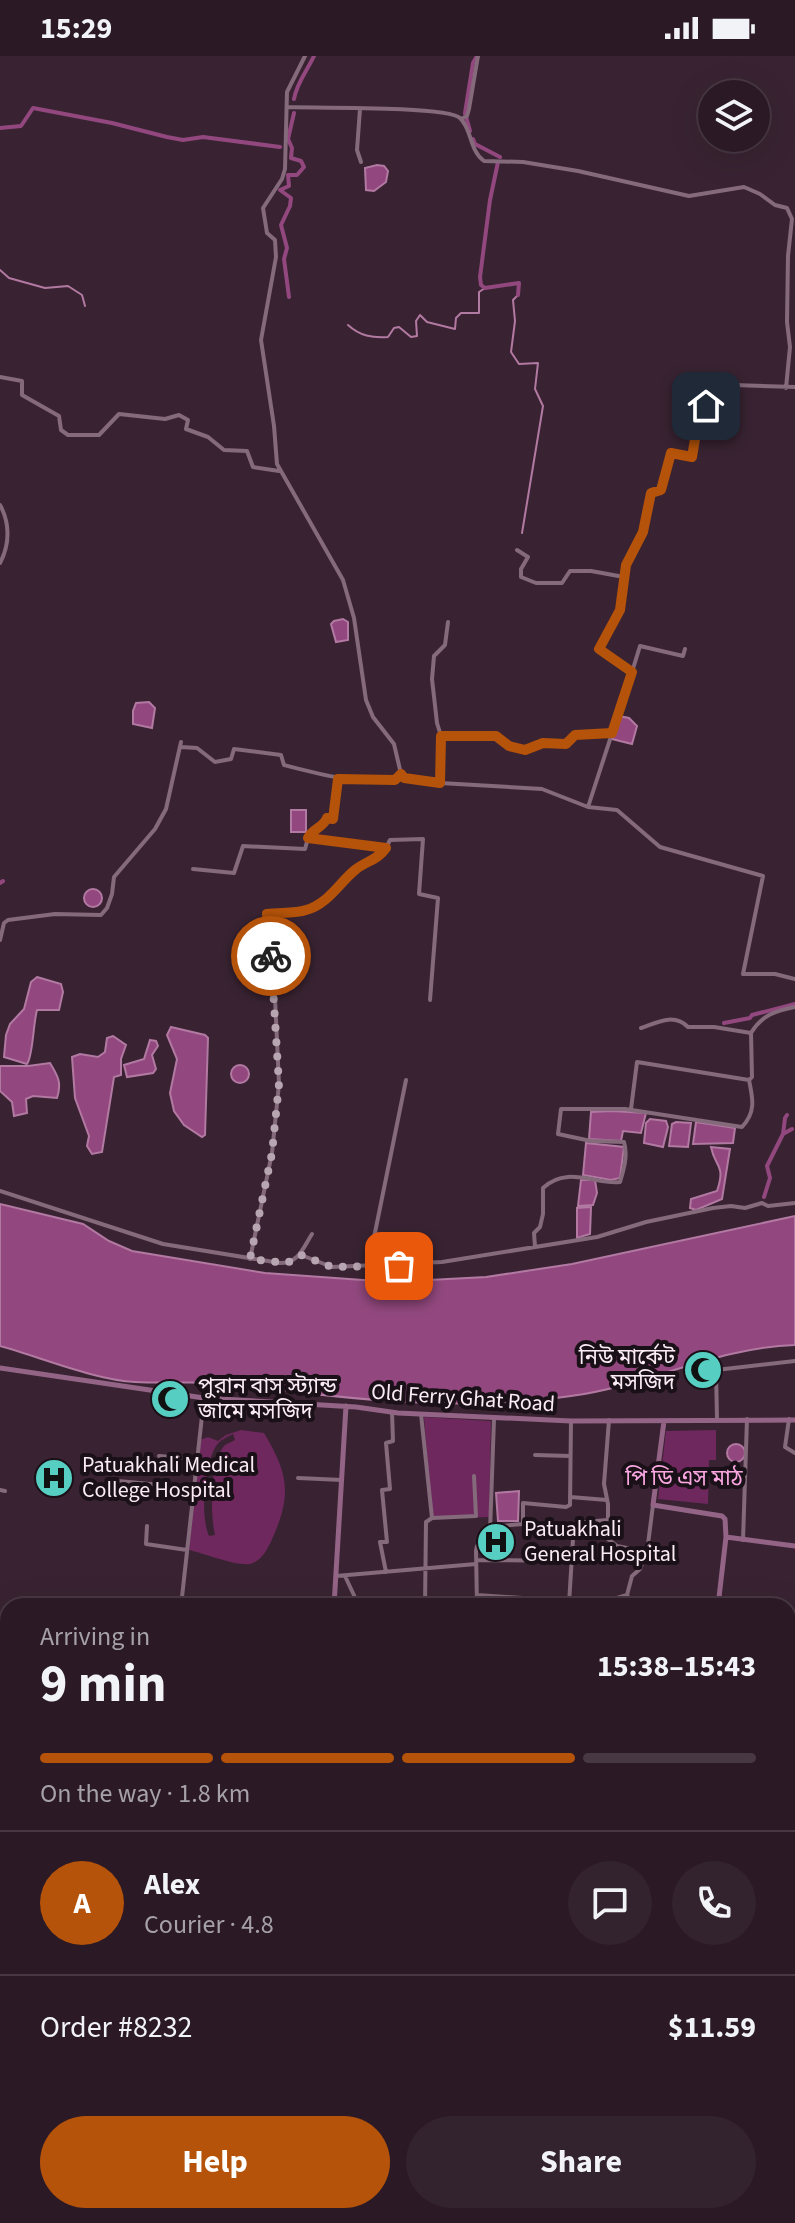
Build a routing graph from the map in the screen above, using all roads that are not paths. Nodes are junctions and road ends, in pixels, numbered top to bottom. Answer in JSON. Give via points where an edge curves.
{"nodes":[{"id":1,"x":305,"y":56,"type":"edge"},
{"id":2,"x":478,"y":56,"type":"edge"},
{"id":3,"x":287,"y":107,"type":"junction"},
{"id":4,"x":360,"y":109,"type":"junction"},
{"id":5,"x":464,"y":117,"type":"junction"},
{"id":6,"x":361,"y":162,"type":"dead end"},
{"id":7,"x":0,"y":377,"type":"edge"},
{"id":8,"x":795,"y":387,"type":"edge"},
{"id":9,"x":786,"y":388,"type":"junction"},
{"id":10,"x":281,"y":472,"type":"junction"},
{"id":11,"x":0,"y":505,"type":"edge"},
{"id":12,"x":517,"y":550,"type":"dead end"},
{"id":13,"x":0,"y":563,"type":"edge"},
{"id":14,"x":624,"y":577,"type":"junction"},
{"id":15,"x":448,"y":622,"type":"dead end"},
{"id":16,"x":685,"y":649,"type":"dead end"},
{"id":17,"x":632,"y":672,"type":"junction"},
{"id":18,"x":612,"y":733,"type":"junction"},
{"id":19,"x":441,"y":736,"type":"junction"},
{"id":20,"x":401,"y":774,"type":"junction"},
{"id":21,"x":338,"y":779,"type":"junction"},
{"id":22,"x":440,"y":783,"type":"junction"},
{"id":23,"x":588,"y":807,"type":"junction"},
{"id":24,"x":308,"y":838,"type":"junction"},
{"id":25,"x":386,"y":848,"type":"junction"},
{"id":26,"x":193,"y":869,"type":"dead end"},
{"id":27,"x":0,"y":940,"type":"edge"},
{"id":28,"x":795,"y":979,"type":"edge"},
{"id":29,"x":430,"y":1000,"type":"dead end"},
{"id":30,"x":795,"y":1007,"type":"edge"},
{"id":31,"x":641,"y":1028,"type":"dead end"},
{"id":32,"x":751,"y":1033,"type":"junction"},
{"id":33,"x":406,"y":1080,"type":"dead end"},
{"id":34,"x":749,"y":1080,"type":"junction"},
{"id":35,"x":631,"y":1109,"type":"junction"},
{"id":36,"x":0,"y":1191,"type":"edge"},
{"id":37,"x":795,"y":1203,"type":"edge"},
{"id":38,"x":312,"y":1234,"type":"dead end"},
{"id":39,"x":535,"y":1247,"type":"junction"},
{"id":40,"x":301,"y":1255,"type":"junction"},
{"id":41,"x":250,"y":1259,"type":"junction"},
{"id":42,"x":368,"y":1267,"type":"junction"},
{"id":43,"x":795,"y":1361,"type":"edge"},
{"id":44,"x":0,"y":1368,"type":"edge"},
{"id":45,"x":204,"y":1398,"type":"junction"},
{"id":46,"x":346,"y":1406,"type":"junction"},
{"id":47,"x":392,"y":1412,"type":"junction"},
{"id":48,"x":421,"y":1414,"type":"junction"},
{"id":49,"x":494,"y":1419,"type":"junction"},
{"id":50,"x":717,"y":1419,"type":"junction"},
{"id":51,"x":747,"y":1419,"type":"junction"},
{"id":52,"x":609,"y":1420,"type":"junction"},
{"id":53,"x":792,"y":1420,"type":"edge"},
{"id":54,"x":571,"y":1421,"type":"junction"},
{"id":55,"x":664,"y":1421,"type":"junction"},
{"id":56,"x":795,"y":1453,"type":"edge"},
{"id":57,"x":535,"y":1455,"type":"dead end"},
{"id":58,"x":159,"y":1456,"type":"dead end"},
{"id":59,"x":570,"y":1456,"type":"junction"},
{"id":60,"x":197,"y":1459,"type":"junction"},
{"id":61,"x":474,"y":1476,"type":"dead end"},
{"id":62,"x":298,"y":1478,"type":"dead end"},
{"id":63,"x":342,"y":1480,"type":"junction"},
{"id":64,"x":118,"y":1481,"type":"dead end"},
{"id":65,"x":193,"y":1488,"type":"junction"},
{"id":66,"x":570,"y":1497,"type":"junction"},
{"id":67,"x":608,"y":1500,"type":"junction"},
{"id":68,"x":653,"y":1505,"type":"junction"},
{"id":69,"x":432,"y":1518,"type":"junction"},
{"id":70,"x":607,"y":1520,"type":"junction"},
{"id":71,"x":147,"y":1526,"type":"dead end"},
{"id":72,"x":490,"y":1527,"type":"junction"},
{"id":73,"x":726,"y":1537,"type":"junction"},
{"id":74,"x":490,"y":1540,"type":"junction"},
{"id":75,"x":743,"y":1540,"type":"junction"},
{"id":76,"x":795,"y":1546,"type":"edge"},
{"id":77,"x":187,"y":1550,"type":"junction"},
{"id":78,"x":647,"y":1552,"type":"junction"},
{"id":79,"x":489,"y":1560,"type":"junction"},
{"id":80,"x":573,"y":1561,"type":"junction"},
{"id":81,"x":476,"y":1562,"type":"junction"},
{"id":82,"x":425,"y":1567,"type":"junction"},
{"id":83,"x":386,"y":1572,"type":"junction"},
{"id":84,"x":336,"y":1576,"type":"junction"},
{"id":85,"x":345,"y":1576,"type":"junction"},
{"id":86,"x":477,"y":1595,"type":"joint"},
{"id":87,"x":627,"y":1595,"type":"junction"},
{"id":88,"x":182,"y":1598,"type":"edge"},
{"id":89,"x":335,"y":1598,"type":"edge"},
{"id":90,"x":355,"y":1598,"type":"edge"},
{"id":91,"x":425,"y":1598,"type":"edge"},
{"id":92,"x":523,"y":1598,"type":"edge"},
{"id":93,"x":570,"y":1598,"type":"edge"},
{"id":94,"x":617,"y":1598,"type":"edge"},
{"id":95,"x":629,"y":1598,"type":"edge"},
{"id":96,"x":719,"y":1598,"type":"edge"}],
"edges":[{"from":1,"to":3,"type":"street","via":[[289,85]]},
{"from":2,"to":5,"type":"street"},
{"from":3,"to":4,"type":"street"},
{"from":3,"to":10,"type":"street","via":[[285,169],[263,208],[276,257],[261,340]]},
{"from":4,"to":5,"type":"street"},
{"from":4,"to":6,"type":"street"},
{"from":5,"to":9,"type":"street","via":[[472,146],[484,161],[578,171],[689,196],[744,187],[787,208],[792,219]]},
{"from":7,"to":10,"type":"street","via":[[22,381],[22,395],[59,416],[66,434],[99,435],[119,414],[165,419],[179,415],[188,420],[186,429],[224,450],[247,451],[253,467]]},
{"from":8,"to":9,"type":"street"},
{"from":9,"to":14,"type":"street","via":[[733,385],[723,392],[707,391],[706,414],[697,427],[692,457],[671,453],[661,490],[651,493],[643,532]]},
{"from":10,"to":20,"type":"street","via":[[343,580],[366,700],[394,744]]},
{"from":11,"to":13,"type":"street","via":[[8,533]]},
{"from":12,"to":14,"type":"street","via":[[528,557],[521,577],[536,583],[562,583],[570,571]]},
{"from":14,"to":17,"type":"street","via":[[620,610],[599,649]]},
{"from":15,"to":19,"type":"street","via":[[445,645],[434,656],[432,679]]},
{"from":16,"to":17,"type":"street","via":[[683,656],[640,646]]},
{"from":17,"to":18,"type":"street"},
{"from":18,"to":19,"type":"street","via":[[575,735],[566,744],[543,743],[525,750],[496,736]]},
{"from":18,"to":23,"type":"street"},
{"from":19,"to":22,"type":"street"},
{"from":20,"to":21,"type":"street","via":[[379,782]]},
{"from":20,"to":22,"type":"street"},
{"from":21,"to":24,"type":"street","via":[[333,819],[327,818]]},
{"from":21,"to":27,"type":"street","via":[[284,765],[281,755],[234,749],[231,759],[215,762],[181,744],[166,809],[114,877],[101,915],[8,920]]},
{"from":22,"to":23,"type":"street","via":[[542,789]]},
{"from":23,"to":28,"type":"street","via":[[617,810],[660,847],[763,876],[743,974]]},
{"from":24,"to":25,"type":"street"},
{"from":24,"to":26,"type":"street","via":[[305,849],[243,846],[234,873]]},
{"from":25,"to":29,"type":"street","via":[[390,840],[423,839],[419,894],[438,898]]},
{"from":25,"to":41,"type":"street","via":[[306,911],[267,914],[279,1084],[272,1153]]},
{"from":30,"to":32,"type":"street","via":[[766,1015]]},
{"from":31,"to":32,"type":"street","via":[[670,1019],[688,1027]]},
{"from":32,"to":34,"type":"street"},
{"from":33,"to":42,"type":"street"},
{"from":34,"to":35,"type":"street","via":[[637,1062]]},
{"from":34,"to":35,"type":"street","via":[[753,1110],[742,1127]]},
{"from":35,"to":39,"type":"street","via":[[561,1109],[558,1134],[624,1142],[623,1173],[620,1182],[567,1177],[546,1184]]},
{"from":36,"to":41,"type":"street","via":[[163,1244]]},
{"from":37,"to":39,"type":"street","via":[[721,1207]]},
{"from":38,"to":40,"type":"street"},
{"from":39,"to":42,"type":"street"},
{"from":40,"to":41,"type":"street","via":[[287,1263]]},
{"from":40,"to":42,"type":"street","via":[[332,1267]]},
{"from":43,"to":50,"type":"street","via":[[716,1370]]},
{"from":44,"to":45,"type":"street","name":"Old Ferry Ghat Road"},
{"from":45,"to":46,"type":"street","name":"Old Ferry Ghat Road"},
{"from":45,"to":60,"type":"street"},
{"from":46,"to":47,"type":"street","name":"Old Ferry Ghat Road"},
{"from":46,"to":63,"type":"street"},
{"from":47,"to":48,"type":"street","name":"Old Ferry Ghat Road"},
{"from":47,"to":83,"type":"street","via":[[393,1441],[386,1443],[390,1489],[382,1490],[387,1542],[380,1542]]},
{"from":48,"to":49,"type":"street","name":"Old Ferry Ghat Road"},
{"from":48,"to":69,"type":"street"},
{"from":49,"to":54,"type":"street","name":"Old Ferry Ghat Road"},
{"from":49,"to":72,"type":"street"},
{"from":50,"to":51,"type":"street","name":"Old Ferry Ghat Road"},
{"from":50,"to":55,"type":"street","name":"Old Ferry Ghat Road"},
{"from":51,"to":53,"type":"street","name":"Old Ferry Ghat Road"},
{"from":51,"to":75,"type":"street"},
{"from":52,"to":54,"type":"street","name":"Old Ferry Ghat Road"},
{"from":52,"to":55,"type":"street","name":"Old Ferry Ghat Road"},
{"from":52,"to":67,"type":"street","via":[[604,1484]]},
{"from":53,"to":56,"type":"street","via":[[785,1447]]},
{"from":54,"to":59,"type":"street"},
{"from":55,"to":68,"type":"street"},
{"from":57,"to":59,"type":"street"},
{"from":58,"to":60,"type":"street"},
{"from":59,"to":66,"type":"street"},
{"from":60,"to":65,"type":"street"},
{"from":61,"to":69,"type":"street","via":[[476,1516]]},
{"from":62,"to":63,"type":"street"},
{"from":63,"to":84,"type":"street"},
{"from":64,"to":65,"type":"street"},
{"from":65,"to":77,"type":"street"},
{"from":66,"to":67,"type":"street"},
{"from":66,"to":72,"type":"street","via":[[566,1507],[523,1503],[523,1524]]},
{"from":67,"to":70,"type":"street"},
{"from":68,"to":73,"type":"street","via":[[722,1516]]},
{"from":68,"to":78,"type":"street"},
{"from":69,"to":82,"type":"street","via":[[426,1522]]},
{"from":70,"to":78,"type":"street","via":[[612,1543]]},
{"from":70,"to":80,"type":"street","via":[[574,1523]]},
{"from":71,"to":77,"type":"street","via":[[146,1544]]},
{"from":72,"to":74,"type":"street"},
{"from":73,"to":75,"type":"street"},
{"from":73,"to":96,"type":"street"},
{"from":74,"to":79,"type":"street"},
{"from":74,"to":81,"type":"street","via":[[477,1546]]},
{"from":75,"to":76,"type":"street"},
{"from":77,"to":88,"type":"street"},
{"from":78,"to":87,"type":"street"},
{"from":79,"to":80,"type":"street"},
{"from":79,"to":81,"type":"street"},
{"from":80,"to":93,"type":"street"},
{"from":81,"to":82,"type":"street"},
{"from":81,"to":86,"type":"street"},
{"from":82,"to":83,"type":"street"},
{"from":82,"to":91,"type":"street"},
{"from":83,"to":85,"type":"street"},
{"from":84,"to":85,"type":"street"},
{"from":84,"to":89,"type":"street"},
{"from":85,"to":90,"type":"street"},
{"from":86,"to":92,"type":"street"},
{"from":87,"to":94,"type":"street"},
{"from":87,"to":95,"type":"street"}]}
